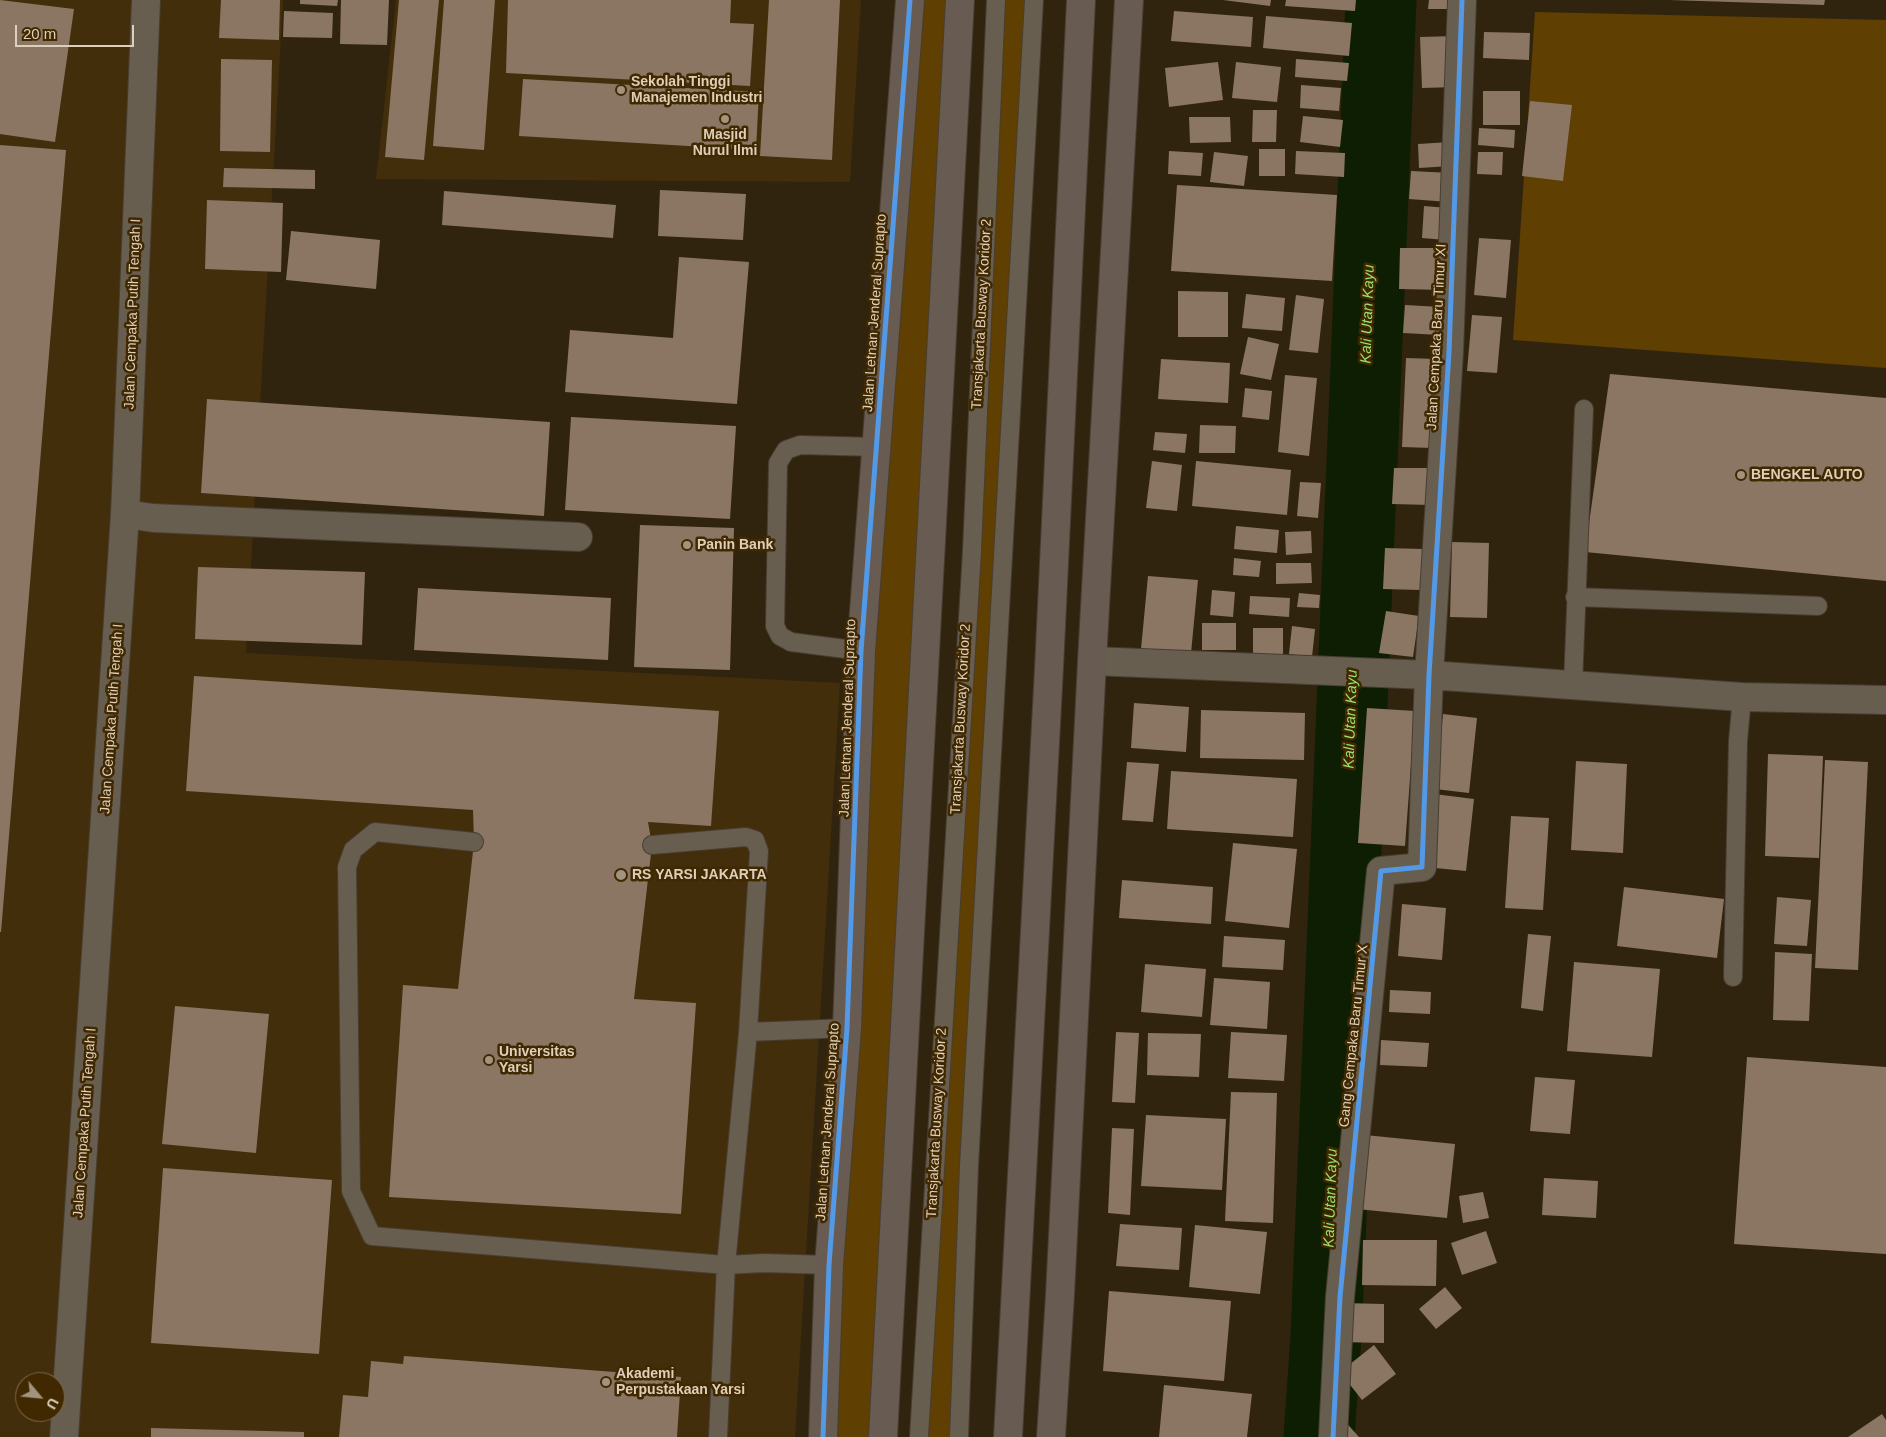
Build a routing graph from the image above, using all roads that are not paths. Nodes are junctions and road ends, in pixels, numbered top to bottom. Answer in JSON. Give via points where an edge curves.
{"nodes":[{"id":1,"x":146,"y":0,"type":"edge"},
{"id":2,"x":910,"y":0,"type":"edge"},
{"id":3,"x":960,"y":0,"type":"edge"},
{"id":4,"x":996,"y":0,"type":"edge"},
{"id":5,"x":1034,"y":0,"type":"edge"},
{"id":6,"x":1081,"y":0,"type":"edge"},
{"id":7,"x":1129,"y":0,"type":"edge"},
{"id":8,"x":1462,"y":0,"type":"edge"},
{"id":9,"x":1584,"y":408,"type":"dead end"},
{"id":10,"x":877,"y":447,"type":"junction"},
{"id":11,"x":125,"y":514,"type":"junction"},
{"id":12,"x":578,"y":537,"type":"dead end"},
{"id":13,"x":1576,"y":597,"type":"junction"},
{"id":14,"x":1818,"y":606,"type":"dead end"},
{"id":15,"x":860,"y":651,"type":"junction"},
{"id":16,"x":1092,"y":661,"type":"junction"},
{"id":17,"x":1429,"y":675,"type":"junction"},
{"id":18,"x":1573,"y":684,"type":"junction"},
{"id":19,"x":1742,"y":697,"type":"junction"},
{"id":20,"x":1886,"y":700,"type":"edge"},
{"id":21,"x":474,"y":842,"type":"dead end"},
{"id":22,"x":652,"y":845,"type":"dead end"},
{"id":23,"x":1733,"y":977,"type":"dead end"},
{"id":24,"x":847,"y":1028,"type":"junction"},
{"id":25,"x":748,"y":1032,"type":"junction"},
{"id":26,"x":726,"y":1265,"type":"junction"},
{"id":27,"x":829,"y":1265,"type":"junction"},
{"id":28,"x":64,"y":1437,"type":"edge"},
{"id":29,"x":718,"y":1437,"type":"edge"},
{"id":30,"x":823,"y":1437,"type":"edge"},
{"id":31,"x":883,"y":1437,"type":"edge"},
{"id":32,"x":919,"y":1437,"type":"edge"},
{"id":33,"x":959,"y":1437,"type":"edge"},
{"id":34,"x":1008,"y":1437,"type":"edge"},
{"id":35,"x":1051,"y":1437,"type":"edge"},
{"id":36,"x":1333,"y":1437,"type":"edge"}],
"edges":[{"from":1,"to":11,"type":"street","name":"Jalan Cempaka Putih Tengah I"},
{"from":2,"to":10,"type":"main road","name":"Jalan Letnan Jenderal Suprapto"},
{"from":3,"to":31,"type":"main road"},
{"from":4,"to":32,"type":"lane","name":"Transjakarta Busway Koridor 2","via":[[972,551]]},
{"from":5,"to":33,"type":"lane","via":[[970,1156]]},
{"from":6,"to":34,"type":"main road"},
{"from":7,"to":16,"type":"main road"},
{"from":8,"to":17,"type":"street","name":"Jalan Cempaka Baru Timur XI","via":[[1449,352]]},
{"from":9,"to":13,"type":"lane"},
{"from":10,"to":15,"type":"main road","name":"Jalan Letnan Jenderal Suprapto"},
{"from":10,"to":15,"type":"lane","via":[[800,445],[786,450],[778,463],[775,626],[780,636],[791,642]]},
{"from":11,"to":12,"type":"street","via":[[162,519]]},
{"from":11,"to":28,"type":"street","name":"Jalan Cempaka Putih Tengah I"},
{"from":13,"to":14,"type":"lane"},
{"from":13,"to":18,"type":"lane"},
{"from":15,"to":24,"type":"main road","name":"Jalan Letnan Jenderal Suprapto"},
{"from":16,"to":17,"type":"street"},
{"from":16,"to":35,"type":"main road"},
{"from":17,"to":18,"type":"street"},
{"from":17,"to":36,"type":"street","name":"Gang Cempaka Baru Timur X","via":[[1422,867],[1381,871],[1340,1297]]},
{"from":18,"to":19,"type":"street"},
{"from":19,"to":20,"type":"street"},
{"from":19,"to":23,"type":"lane","via":[[1738,741]]},
{"from":21,"to":26,"type":"lane","via":[[375,832],[353,850],[348,867],[351,1191],[372,1236]]},
{"from":22,"to":25,"type":"lane","via":[[746,837],[755,840],[759,851]]},
{"from":24,"to":25,"type":"lane"},
{"from":24,"to":27,"type":"main road","name":"Jalan Letnan Jenderal Suprapto"},
{"from":25,"to":26,"type":"lane"},
{"from":26,"to":27,"type":"lane"},
{"from":26,"to":29,"type":"lane"},
{"from":27,"to":30,"type":"main road","name":"Jalan Letnan Jenderal Suprapto"}]}
